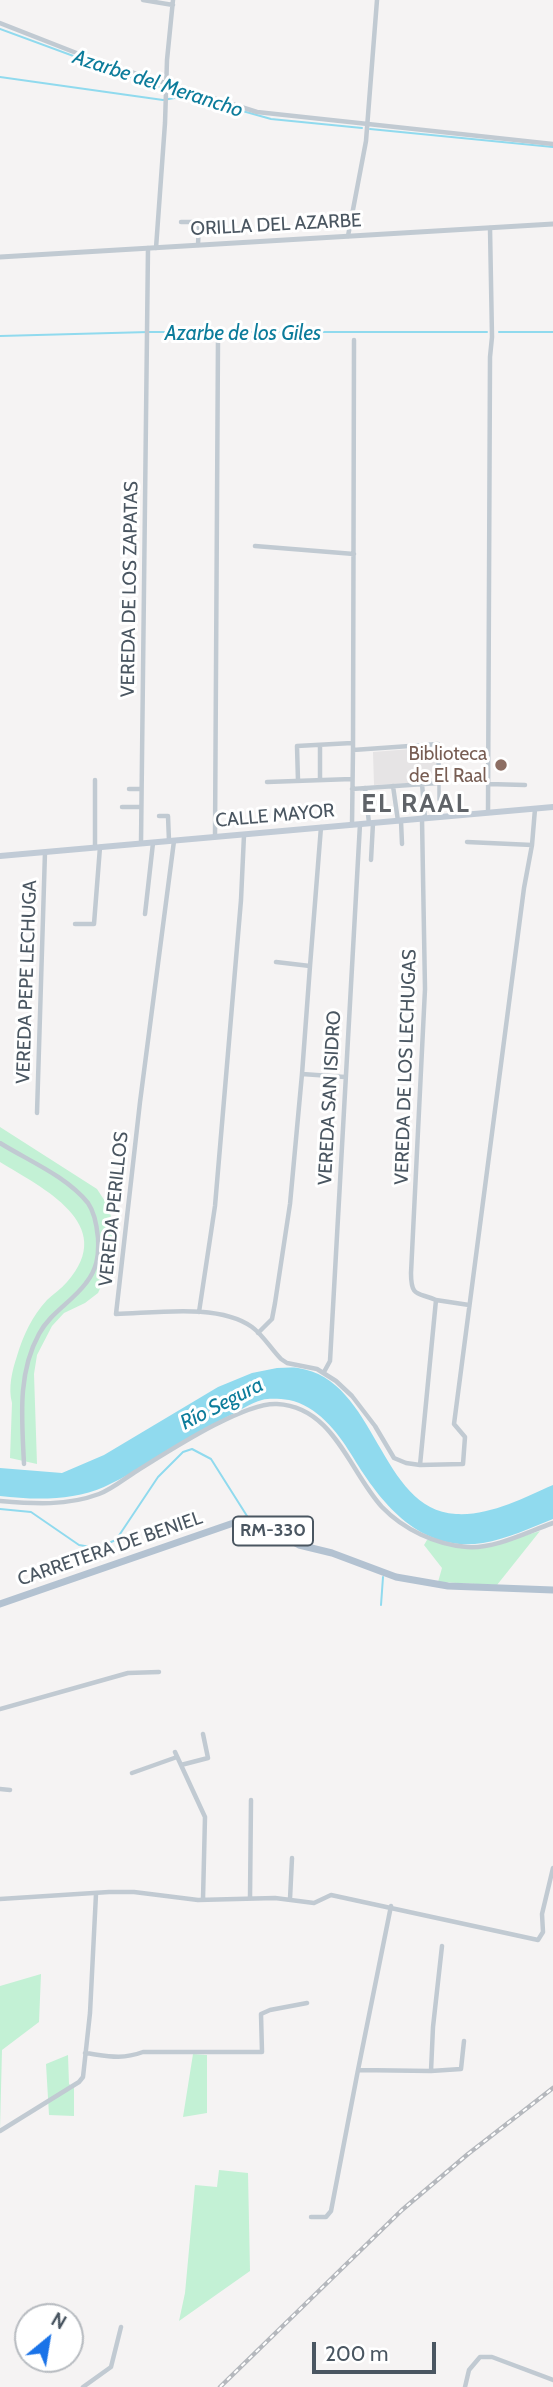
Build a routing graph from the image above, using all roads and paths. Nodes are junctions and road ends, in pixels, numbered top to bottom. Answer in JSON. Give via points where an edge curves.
{"nodes":[{"id":1,"x":143,"y":0,"type":"edge"},
{"id":2,"x":377,"y":0,"type":"edge"},
{"id":3,"x":173,"y":2,"type":"edge"},
{"id":4,"x":0,"y":23,"type":"edge"},
{"id":5,"x":167,"y":87,"type":"junction"},
{"id":6,"x":367,"y":124,"type":"junction"},
{"id":7,"x":553,"y":144,"type":"edge"},
{"id":8,"x":181,"y":222,"type":"dead end"},
{"id":9,"x":553,"y":224,"type":"edge"},
{"id":10,"x":490,"y":228,"type":"junction"},
{"id":11,"x":348,"y":236,"type":"junction"},
{"id":12,"x":198,"y":245,"type":"junction"},
{"id":13,"x":148,"y":248,"type":"junction"},
{"id":14,"x":156,"y":248,"type":"junction"},
{"id":15,"x":0,"y":257,"type":"edge"},
{"id":16,"x":218,"y":338,"type":"dead end"},
{"id":17,"x":354,"y":340,"type":"dead end"},
{"id":18,"x":256,"y":547,"type":"dead end"},
{"id":19,"x":354,"y":554,"type":"junction"},
{"id":20,"x":352,"y":743,"type":"junction"},
{"id":21,"x":320,"y":745,"type":"junction"},
{"id":22,"x":353,"y":750,"type":"junction"},
{"id":23,"x":352,"y":779,"type":"junction"},
{"id":24,"x":94,"y":780,"type":"dead end"},
{"id":25,"x":320,"y":780,"type":"junction"},
{"id":26,"x":298,"y":781,"type":"junction"},
{"id":27,"x":267,"y":782,"type":"dead end"},
{"id":28,"x":439,"y":783,"type":"junction"},
{"id":29,"x":422,"y":784,"type":"junction"},
{"id":30,"x":488,"y":784,"type":"junction"},
{"id":31,"x":525,"y":785,"type":"dead end"},
{"id":32,"x":393,"y":786,"type":"junction"},
{"id":33,"x":365,"y":788,"type":"junction"},
{"id":34,"x":129,"y":789,"type":"dead end"},
{"id":35,"x":141,"y":789,"type":"junction"},
{"id":36,"x":352,"y":789,"type":"junction"},
{"id":37,"x":439,"y":800,"type":"dead end"},
{"id":38,"x":122,"y":807,"type":"dead end"},
{"id":39,"x":141,"y":807,"type":"junction"},
{"id":40,"x":553,"y":807,"type":"edge"},
{"id":41,"x":535,"y":809,"type":"junction"},
{"id":42,"x":488,"y":813,"type":"junction"},
{"id":43,"x":159,"y":816,"type":"dead end"},
{"id":44,"x":424,"y":818,"type":"junction"},
{"id":45,"x":399,"y":821,"type":"junction"},
{"id":46,"x":371,"y":823,"type":"junction"},
{"id":47,"x":356,"y":824,"type":"junction"},
{"id":48,"x":321,"y":827,"type":"junction"},
{"id":49,"x":244,"y":835,"type":"junction"},
{"id":50,"x":215,"y":837,"type":"junction"},
{"id":51,"x":171,"y":841,"type":"junction"},
{"id":52,"x":467,"y":842,"type":"dead end"},
{"id":53,"x":153,"y":843,"type":"junction"},
{"id":54,"x":141,"y":844,"type":"junction"},
{"id":55,"x":402,"y":844,"type":"dead end"},
{"id":56,"x":532,"y":845,"type":"junction"},
{"id":57,"x":97,"y":847,"type":"junction"},
{"id":58,"x":45,"y":852,"type":"junction"},
{"id":59,"x":0,"y":856,"type":"edge"},
{"id":60,"x":371,"y":860,"type":"dead end"},
{"id":61,"x":145,"y":914,"type":"dead end"},
{"id":62,"x":75,"y":924,"type":"dead end"},
{"id":63,"x":276,"y":962,"type":"dead end"},
{"id":64,"x":310,"y":966,"type":"junction"},
{"id":65,"x":303,"y":1074,"type":"junction"},
{"id":66,"x":345,"y":1077,"type":"junction"},
{"id":67,"x":37,"y":1113,"type":"dead end"},
{"id":68,"x":0,"y":1143,"type":"edge"},
{"id":69,"x":436,"y":1300,"type":"junction"},
{"id":70,"x":468,"y":1305,"type":"junction"},
{"id":71,"x":198,"y":1312,"type":"junction"},
{"id":72,"x":258,"y":1333,"type":"junction"},
{"id":73,"x":324,"y":1372,"type":"junction"},
{"id":74,"x":24,"y":1464,"type":"dead end"},
{"id":75,"x":420,"y":1465,"type":"junction"},
{"id":76,"x":0,"y":1501,"type":"edge"},
{"id":77,"x":553,"y":1523,"type":"edge"},
{"id":78,"x":553,"y":1590,"type":"edge"},
{"id":79,"x":0,"y":1604,"type":"edge"},
{"id":80,"x":159,"y":1672,"type":"dead end"},
{"id":81,"x":0,"y":1709,"type":"edge"},
{"id":82,"x":203,"y":1734,"type":"dead end"},
{"id":83,"x":181,"y":1765,"type":"junction"},
{"id":84,"x":132,"y":1773,"type":"dead end"},
{"id":85,"x":0,"y":1789,"type":"edge"},
{"id":86,"x":10,"y":1790,"type":"dead end"},
{"id":87,"x":251,"y":1800,"type":"dead end"},
{"id":88,"x":292,"y":1858,"type":"dead end"},
{"id":89,"x":553,"y":1868,"type":"edge"},
{"id":90,"x":96,"y":1895,"type":"junction"},
{"id":91,"x":250,"y":1898,"type":"junction"},
{"id":92,"x":0,"y":1899,"type":"edge"},
{"id":93,"x":203,"y":1899,"type":"junction"},
{"id":94,"x":290,"y":1899,"type":"junction"},
{"id":95,"x":391,"y":1906,"type":"junction"},
{"id":96,"x":442,"y":1946,"type":"dead end"},
{"id":97,"x":307,"y":2003,"type":"dead end"},
{"id":98,"x":464,"y":2041,"type":"dead end"},
{"id":99,"x":85,"y":2053,"type":"junction"},
{"id":100,"x":358,"y":2070,"type":"junction"},
{"id":101,"x":431,"y":2071,"type":"junction"},
{"id":102,"x":0,"y":2131,"type":"edge"},
{"id":103,"x":312,"y":2217,"type":"dead end"},
{"id":104,"x":121,"y":2327,"type":"dead end"},
{"id":105,"x":553,"y":2380,"type":"edge"},
{"id":106,"x":83,"y":2387,"type":"edge"},
{"id":107,"x":465,"y":2387,"type":"edge"}],
"edges":[{"from":1,"to":3,"type":"street"},
{"from":2,"to":6,"type":"street"},
{"from":3,"to":5,"type":"street"},
{"from":4,"to":5,"type":"street"},
{"from":5,"to":6,"type":"street","via":[[257,112]]},
{"from":5,"to":14,"type":"street"},
{"from":6,"to":7,"type":"street"},
{"from":6,"to":11,"type":"street"},
{"from":8,"to":12,"type":"street","via":[[199,222]]},
{"from":9,"to":10,"type":"street","name":"ORILLA DEL AZARBE"},
{"from":10,"to":11,"type":"street","name":"ORILLA DEL AZARBE"},
{"from":10,"to":30,"type":"street"},
{"from":11,"to":12,"type":"street","name":"ORILLA DEL AZARBE"},
{"from":12,"to":14,"type":"street","name":"ORILLA DEL AZARBE"},
{"from":13,"to":14,"type":"street","name":"ORILLA DEL AZARBE"},
{"from":13,"to":15,"type":"street","name":"ORILLA DEL AZARBE"},
{"from":13,"to":35,"type":"street","name":"VEREDA DE LOS ZAPATAS"},
{"from":16,"to":50,"type":"street"},
{"from":17,"to":19,"type":"street","name":"VEREDA SAN ISIDRO"},
{"from":18,"to":19,"type":"street"},
{"from":19,"to":20,"type":"street","name":"VEREDA SAN ISIDRO"},
{"from":20,"to":21,"type":"street"},
{"from":20,"to":22,"type":"street","name":"VEREDA SAN ISIDRO"},
{"from":21,"to":25,"type":"street"},
{"from":21,"to":26,"type":"street","via":[[297,746]]},
{"from":22,"to":23,"type":"street","name":"VEREDA SAN ISIDRO"},
{"from":22,"to":28,"type":"street","via":[[438,744]]},
{"from":23,"to":25,"type":"street"},
{"from":23,"to":36,"type":"street","name":"VEREDA SAN ISIDRO"},
{"from":24,"to":57,"type":"street"},
{"from":25,"to":26,"type":"street"},
{"from":26,"to":27,"type":"street"},
{"from":28,"to":29,"type":"street"},
{"from":28,"to":37,"type":"street"},
{"from":29,"to":32,"type":"street"},
{"from":29,"to":44,"type":"street"},
{"from":30,"to":31,"type":"street"},
{"from":30,"to":42,"type":"street"},
{"from":32,"to":33,"type":"street"},
{"from":32,"to":45,"type":"street"},
{"from":33,"to":36,"type":"street"},
{"from":33,"to":46,"type":"street"},
{"from":34,"to":35,"type":"street"},
{"from":35,"to":39,"type":"street","name":"VEREDA DE LOS ZAPATAS"},
{"from":36,"to":47,"type":"street","name":"VEREDA SAN ISIDRO"},
{"from":38,"to":39,"type":"street"},
{"from":39,"to":54,"type":"street","name":"VEREDA DE LOS ZAPATAS"},
{"from":40,"to":41,"type":"main road","name":"CALLE MAYOR"},
{"from":41,"to":42,"type":"main road","name":"CALLE MAYOR"},
{"from":41,"to":56,"type":"street"},
{"from":42,"to":44,"type":"main road","name":"CALLE MAYOR"},
{"from":43,"to":51,"type":"street","via":[[168,816]]},
{"from":44,"to":45,"type":"main road","name":"CALLE MAYOR"},
{"from":44,"to":69,"type":"street","name":"VEREDA DE LOS LECHUGAS","via":[[425,989],[411,1287]]},
{"from":45,"to":46,"type":"main road","name":"CALLE MAYOR"},
{"from":45,"to":55,"type":"street"},
{"from":46,"to":47,"type":"main road","name":"CALLE MAYOR"},
{"from":46,"to":60,"type":"street"},
{"from":47,"to":48,"type":"main road","name":"CALLE MAYOR"},
{"from":47,"to":66,"type":"street","name":"VEREDA SAN ISIDRO"},
{"from":48,"to":49,"type":"main road","name":"CALLE MAYOR"},
{"from":48,"to":64,"type":"street"},
{"from":49,"to":50,"type":"main road","name":"CALLE MAYOR"},
{"from":49,"to":71,"type":"street","via":[[215,1206]]},
{"from":50,"to":51,"type":"main road","name":"CALLE MAYOR"},
{"from":51,"to":53,"type":"main road","name":"CALLE MAYOR"},
{"from":51,"to":71,"type":"street","name":"VEREDA PERILLOS","via":[[116,1314]]},
{"from":52,"to":56,"type":"street"},
{"from":53,"to":54,"type":"main road","name":"CALLE MAYOR"},
{"from":53,"to":61,"type":"street"},
{"from":54,"to":57,"type":"main road","name":"CALLE MAYOR"},
{"from":56,"to":70,"type":"street"},
{"from":57,"to":58,"type":"main road","name":"CALLE MAYOR"},
{"from":57,"to":62,"type":"street","via":[[94,925]]},
{"from":58,"to":59,"type":"main road","name":"CALLE MAYOR"},
{"from":58,"to":67,"type":"street","name":"VEREDA PEPE LECHUGA"},
{"from":63,"to":64,"type":"street"},
{"from":64,"to":65,"type":"street"},
{"from":65,"to":66,"type":"street"},
{"from":65,"to":72,"type":"street","via":[[275,1303],[272,1320]]},
{"from":66,"to":73,"type":"street","name":"VEREDA SAN ISIDRO","via":[[330,1361]]},
{"from":68,"to":74,"type":"street","via":[[67,1183],[88,1204],[99,1249],[97,1265],[85,1284],[47,1322],[29,1355],[22,1417]]},
{"from":69,"to":70,"type":"street"},
{"from":69,"to":75,"type":"street"},
{"from":70,"to":75,"type":"street","via":[[454,1424],[466,1437],[463,1464]]},
{"from":71,"to":72,"type":"street","name":"VEREDA PERILLOS","via":[[240,1320]]},
{"from":72,"to":73,"type":"street","name":"VEREDA PERILLOS","via":[[287,1363]]},
{"from":73,"to":75,"type":"street","name":"VEREDA PERILLOS","via":[[352,1396],[394,1458]]},
{"from":76,"to":77,"type":"street","via":[[75,1502],[102,1493],[234,1415],[277,1404],[300,1408],[324,1425],[382,1507],[407,1528],[434,1540],[467,1547],[492,1544]]},
{"from":78,"to":79,"type":"main road","name":"CARRETERA DE BENIEL","number":"RM-330","via":[[448,1586],[396,1577],[299,1545],[245,1519]]},
{"from":80,"to":81,"type":"street","via":[[128,1673]]},
{"from":82,"to":83,"type":"street","via":[[208,1758]]},
{"from":83,"to":84,"type":"street","via":[[176,1754]]},
{"from":83,"to":93,"type":"street","via":[[205,1817]]},
{"from":85,"to":86,"type":"street"},
{"from":87,"to":91,"type":"street"},
{"from":88,"to":94,"type":"street"},
{"from":89,"to":95,"type":"street","via":[[538,1940]]},
{"from":90,"to":92,"type":"street"},
{"from":90,"to":93,"type":"street","via":[[134,1892]]},
{"from":90,"to":99,"type":"street"},
{"from":91,"to":93,"type":"street"},
{"from":91,"to":94,"type":"street"},
{"from":94,"to":95,"type":"street","via":[[314,1903],[331,1895]]},
{"from":95,"to":100,"type":"street"},
{"from":96,"to":101,"type":"street"},
{"from":97,"to":99,"type":"street","via":[[261,2014],[262,2052],[143,2052],[113,2058]]},
{"from":98,"to":101,"type":"street","via":[[460,2069]]},
{"from":99,"to":102,"type":"street","via":[[79,2082]]},
{"from":100,"to":101,"type":"street"},
{"from":100,"to":103,"type":"street","via":[[331,2211],[326,2217]]},
{"from":104,"to":106,"type":"street","via":[[111,2367]]},
{"from":105,"to":107,"type":"street","via":[[492,2357],[480,2357],[469,2370]]}]}
